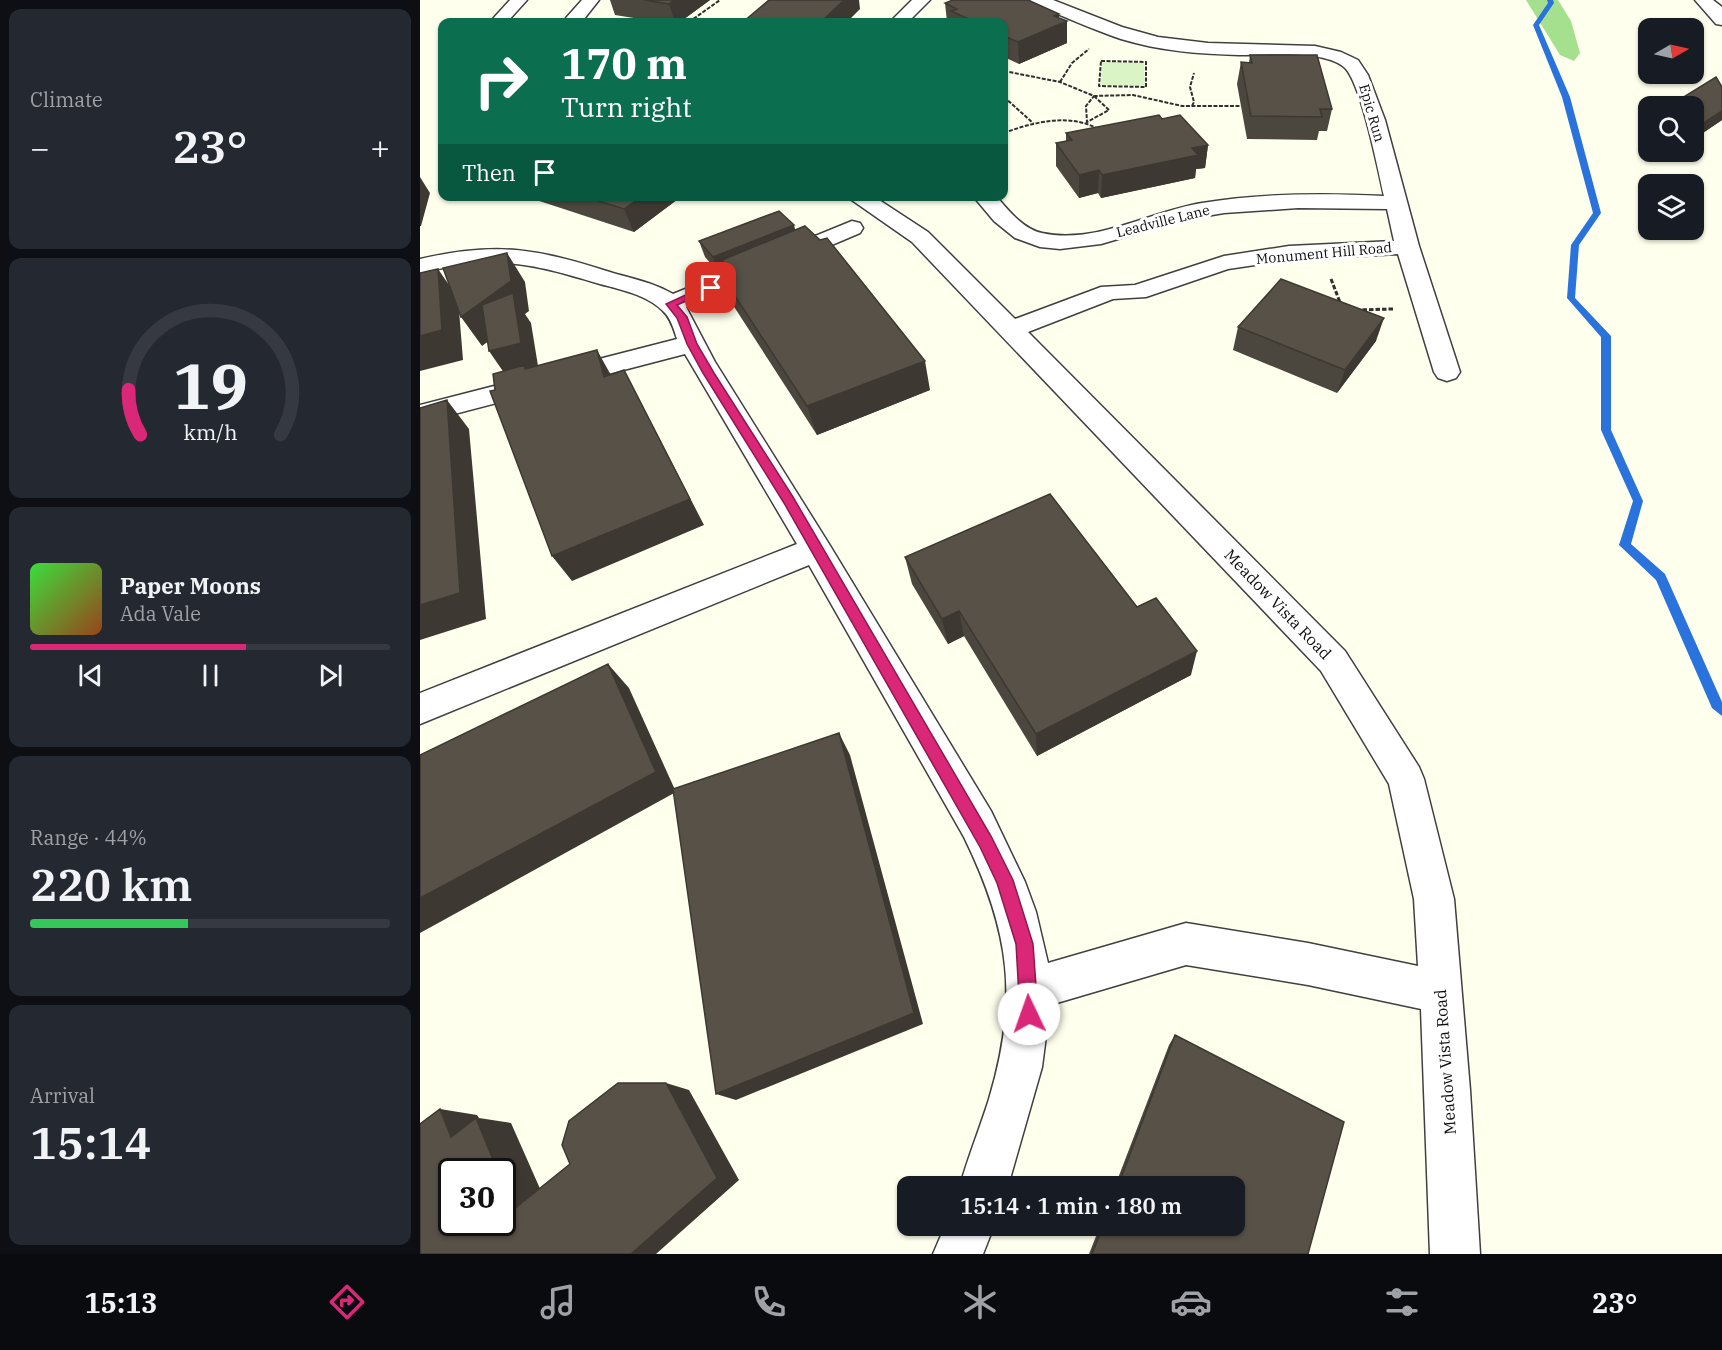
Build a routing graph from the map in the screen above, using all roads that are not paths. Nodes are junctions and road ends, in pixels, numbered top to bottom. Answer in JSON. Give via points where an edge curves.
{"nodes":[{"id":1,"x":519,"y":0,"type":"edge"},
{"id":2,"x":591,"y":0,"type":"edge"},
{"id":3,"x":922,"y":0,"type":"edge"},
{"id":4,"x":1038,"y":0,"type":"edge"},
{"id":5,"x":1703,"y":0,"type":"edge"},
{"id":6,"x":502,"y":18,"type":"edge"},
{"id":7,"x":575,"y":18,"type":"edge"},
{"id":8,"x":902,"y":18,"type":"edge"},
{"id":9,"x":1722,"y":20,"type":"edge"},
{"id":10,"x":989,"y":201,"type":"edge"},
{"id":11,"x":1396,"y":203,"type":"junction"},
{"id":12,"x":854,"y":212,"type":"edge"},
{"id":13,"x":1407,"y":247,"type":"junction"},
{"id":14,"x":420,"y":266,"type":"edge"},
{"id":15,"x":671,"y":304,"type":"junction"},
{"id":16,"x":1019,"y":339,"type":"junction"},
{"id":17,"x":692,"y":344,"type":"junction"},
{"id":18,"x":1447,"y":372,"type":"dead end"},
{"id":19,"x":420,"y":414,"type":"edge"},
{"id":20,"x":816,"y":549,"type":"junction"},
{"id":21,"x":420,"y":709,"type":"edge"},
{"id":22,"x":1028,"y":990,"type":"junction"},
{"id":23,"x":1440,"y":992,"type":"junction"},
{"id":24,"x":987,"y":1176,"type":"edge"},
{"id":25,"x":966,"y":1236,"type":"edge"},
{"id":26,"x":958,"y":1254,"type":"edge"},
{"id":27,"x":1455,"y":1254,"type":"edge"}],
"edges":[{"from":1,"to":6,"type":"street"},
{"from":2,"to":7,"type":"street"},
{"from":3,"to":8,"type":"street"},
{"from":4,"to":11,"type":"street","name":"Epic Run","via":[[1157,42],[1205,49],[1313,51],[1341,58],[1353,65],[1360,76]]},
{"from":5,"to":9,"type":"street"},
{"from":10,"to":11,"type":"street","name":"Leadville Lane","via":[[1015,229],[1029,237],[1070,242],[1199,210],[1305,200]]},
{"from":11,"to":13,"type":"street","name":"Epic Run"},
{"from":12,"to":15,"type":"street"},
{"from":12,"to":16,"type":"street","name":"Meadow Vista Road","via":[[920,237]]},
{"from":13,"to":16,"type":"street","name":"Monument Hill Road","via":[[1289,253],[1224,263],[1137,292],[1128,308],[1098,308]]},
{"from":13,"to":18,"type":"street","name":"Epic Run"},
{"from":14,"to":15,"type":"street","via":[[486,254],[537,257],[643,289]]},
{"from":15,"to":17,"type":"street"},
{"from":16,"to":23,"type":"street","name":"Meadow Vista Road","via":[[1333,661],[1406,779],[1434,899]]},
{"from":17,"to":19,"type":"street"},
{"from":17,"to":20,"type":"street"},
{"from":20,"to":21,"type":"street"},
{"from":20,"to":22,"type":"street","via":[[1005,880],[1024,944]]},
{"from":22,"to":23,"type":"street","via":[[1186,944],[1308,964]]},
{"from":22,"to":24,"type":"street","via":[[1029,1014],[1016,1089]]},
{"from":23,"to":27,"type":"street","name":"Meadow Vista Road"},
{"from":25,"to":26,"type":"street"}]}
